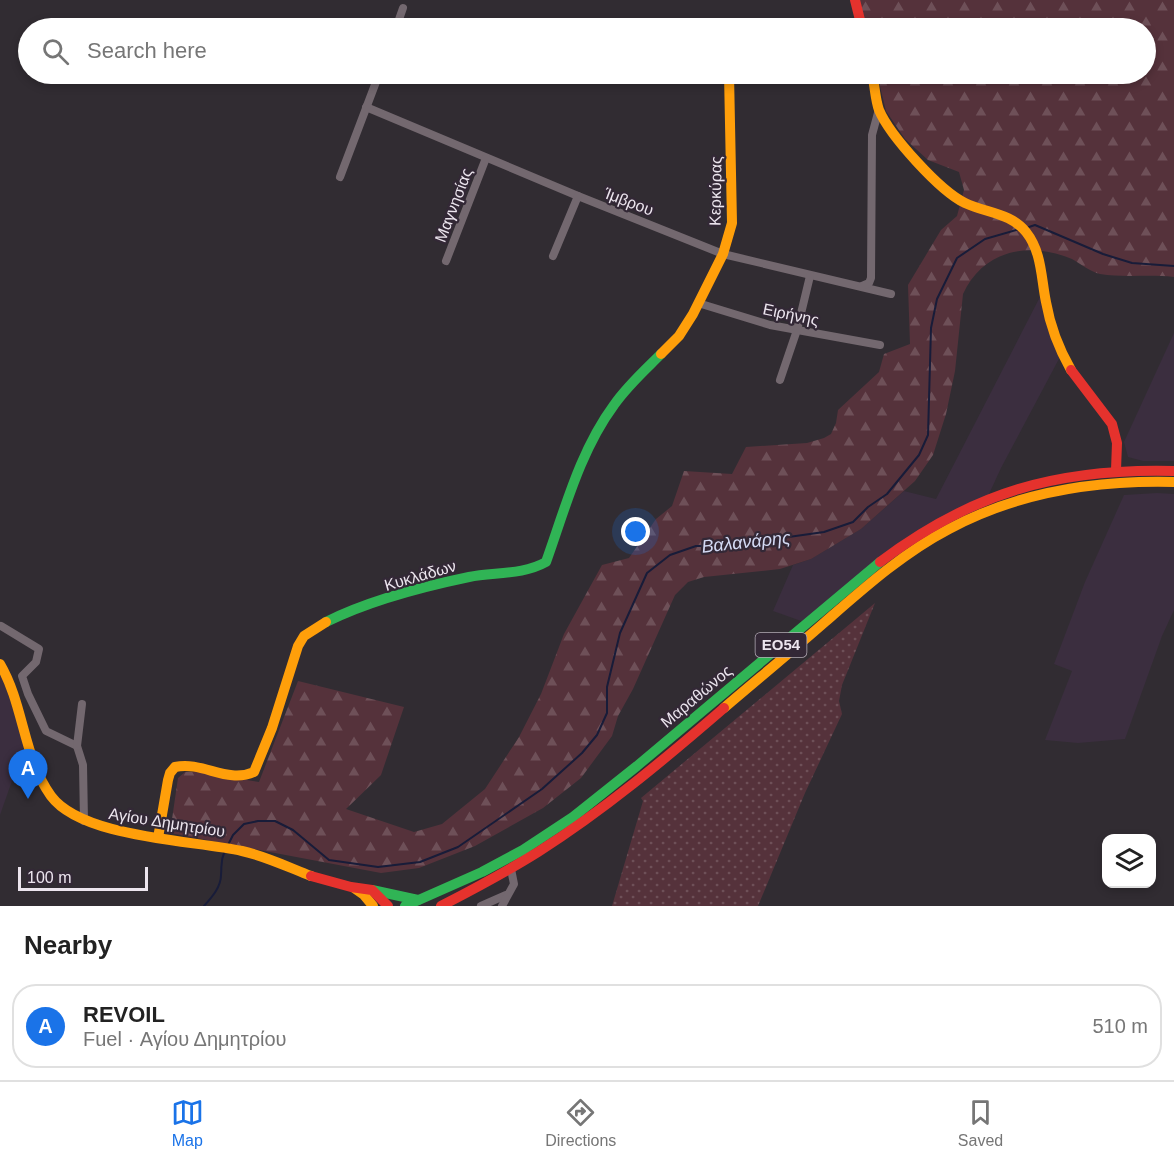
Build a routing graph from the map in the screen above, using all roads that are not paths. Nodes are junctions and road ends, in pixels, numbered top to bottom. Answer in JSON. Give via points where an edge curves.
{"nodes":[{"id":1,"x":855,"y":0,"type":"edge"},
{"id":2,"x":403,"y":8,"type":"dead end"},
{"id":3,"x":400,"y":18,"type":"edge"},
{"id":4,"x":860,"y":18,"type":"edge"},
{"id":5,"x":375,"y":84,"type":"edge"},
{"id":6,"x":729,"y":84,"type":"edge"},
{"id":7,"x":874,"y":84,"type":"edge"},
{"id":8,"x":366,"y":106,"type":"junction"},
{"id":9,"x":879,"y":109,"type":"junction"},
{"id":10,"x":486,"y":158,"type":"junction"},
{"id":11,"x":340,"y":177,"type":"dead end"},
{"id":12,"x":578,"y":196,"type":"junction"},
{"id":13,"x":723,"y":254,"type":"junction"},
{"id":14,"x":553,"y":256,"type":"dead end"},
{"id":15,"x":446,"y":261,"type":"dead end"},
{"id":16,"x":810,"y":276,"type":"junction"},
{"id":17,"x":862,"y":286,"type":"junction"},
{"id":18,"x":891,"y":294,"type":"dead end"},
{"id":19,"x":698,"y":303,"type":"junction"},
{"id":20,"x":797,"y":330,"type":"junction"},
{"id":21,"x":880,"y":345,"type":"dead end"},
{"id":22,"x":780,"y":380,"type":"dead end"},
{"id":23,"x":1116,"y":470,"type":"junction"},
{"id":24,"x":1174,"y":471,"type":"edge"},
{"id":25,"x":1174,"y":482,"type":"edge"},
{"id":26,"x":1,"y":626,"type":"edge"},
{"id":27,"x":0,"y":664,"type":"edge"},
{"id":28,"x":82,"y":704,"type":"dead end"},
{"id":29,"x":77,"y":746,"type":"junction"},
{"id":30,"x":84,"y":821,"type":"junction"},
{"id":31,"x":158,"y":838,"type":"junction"},
{"id":32,"x":511,"y":869,"type":"junction"},
{"id":33,"x":351,"y":887,"type":"junction"},
{"id":34,"x":372,"y":890,"type":"junction"},
{"id":35,"x":506,"y":896,"type":"junction"},
{"id":36,"x":418,"y":900,"type":"junction"},
{"id":37,"x":373,"y":906,"type":"edge"},
{"id":38,"x":388,"y":906,"type":"edge"},
{"id":39,"x":405,"y":906,"type":"edge"},
{"id":40,"x":441,"y":906,"type":"edge"},
{"id":41,"x":481,"y":906,"type":"edge"},
{"id":42,"x":502,"y":906,"type":"edge"}],
"edges":[{"from":1,"to":4,"type":"street"},
{"from":2,"to":3,"type":"street"},
{"from":5,"to":8,"type":"street"},
{"from":6,"to":13,"type":"street","name":"Κερκύρας","via":[[732,223]]},
{"from":7,"to":9,"type":"street"},
{"from":8,"to":10,"type":"street","name":"Ίμβρου"},
{"from":8,"to":11,"type":"street"},
{"from":9,"to":17,"type":"street","via":[[872,135],[871,278]]},
{"from":9,"to":23,"type":"street","via":[[899,140],[951,195],[1016,222],[1028,234],[1038,257],[1050,320],[1066,361],[1114,429]]},
{"from":10,"to":12,"type":"street","name":"Ίμβρου"},
{"from":10,"to":15,"type":"street","name":"Μαγνησίας"},
{"from":12,"to":13,"type":"street","name":"Ίμβρου"},
{"from":12,"to":14,"type":"street"},
{"from":13,"to":16,"type":"street","name":"Ίμβρου"},
{"from":13,"to":19,"type":"street","name":"Κερκύρας"},
{"from":16,"to":17,"type":"street","name":"Ίμβρου"},
{"from":16,"to":20,"type":"street"},
{"from":17,"to":18,"type":"street","name":"Ίμβρου"},
{"from":19,"to":20,"type":"street","name":"Ειρήνης"},
{"from":19,"to":31,"type":"street","name":"Κυκλάδων","via":[[679,336],[614,404],[596,433],[546,562],[534,568],[451,581],[361,607],[315,627],[298,646],[254,772],[242,777],[189,765],[175,767],[168,780]]},
{"from":20,"to":21,"type":"street","name":"Ειρήνης"},
{"from":20,"to":22,"type":"street"},
{"from":23,"to":24,"type":"street","name":"Μαραθώνος","number":"ΕΟ54"},
{"from":23,"to":36,"type":"street","name":"Μαραθώνος","number":"ΕΟ54","via":[[1036,483],[994,496],[943,519],[880,562],[573,817],[497,864]]},
{"from":25,"to":32,"type":"street","name":"Μαραθώνος","number":"ΕΟ54","via":[[1114,481],[1053,490],[999,506],[948,529],[892,566],[621,794]]},
{"from":26,"to":29,"type":"street","via":[[39,649],[36,662],[22,676],[28,694],[46,731]]},
{"from":27,"to":30,"type":"street","name":"Αγίου Δημητρίου","via":[[9,679],[48,791]]},
{"from":28,"to":29,"type":"street"},
{"from":29,"to":30,"type":"street","via":[[83,765]]},
{"from":30,"to":31,"type":"street","name":"Αγίου Δημητρίου"},
{"from":31,"to":33,"type":"street","name":"Αγίου Δημητρίου","via":[[239,850]]},
{"from":32,"to":35,"type":"street","via":[[514,884]]},
{"from":32,"to":40,"type":"street","name":"Μαραθώνος","number":"ΕΟ54"},
{"from":33,"to":34,"type":"street","name":"Αγίου Δημητρίου"},
{"from":33,"to":37,"type":"street","name":"Αγίου Δημητρίου"},
{"from":34,"to":36,"type":"street","name":"Αγίου Δημητρίου"},
{"from":34,"to":38,"type":"street"},
{"from":35,"to":41,"type":"street"},
{"from":35,"to":42,"type":"street"},
{"from":36,"to":39,"type":"street","name":"Μαραθώνος","number":"ΕΟ54"}]}
